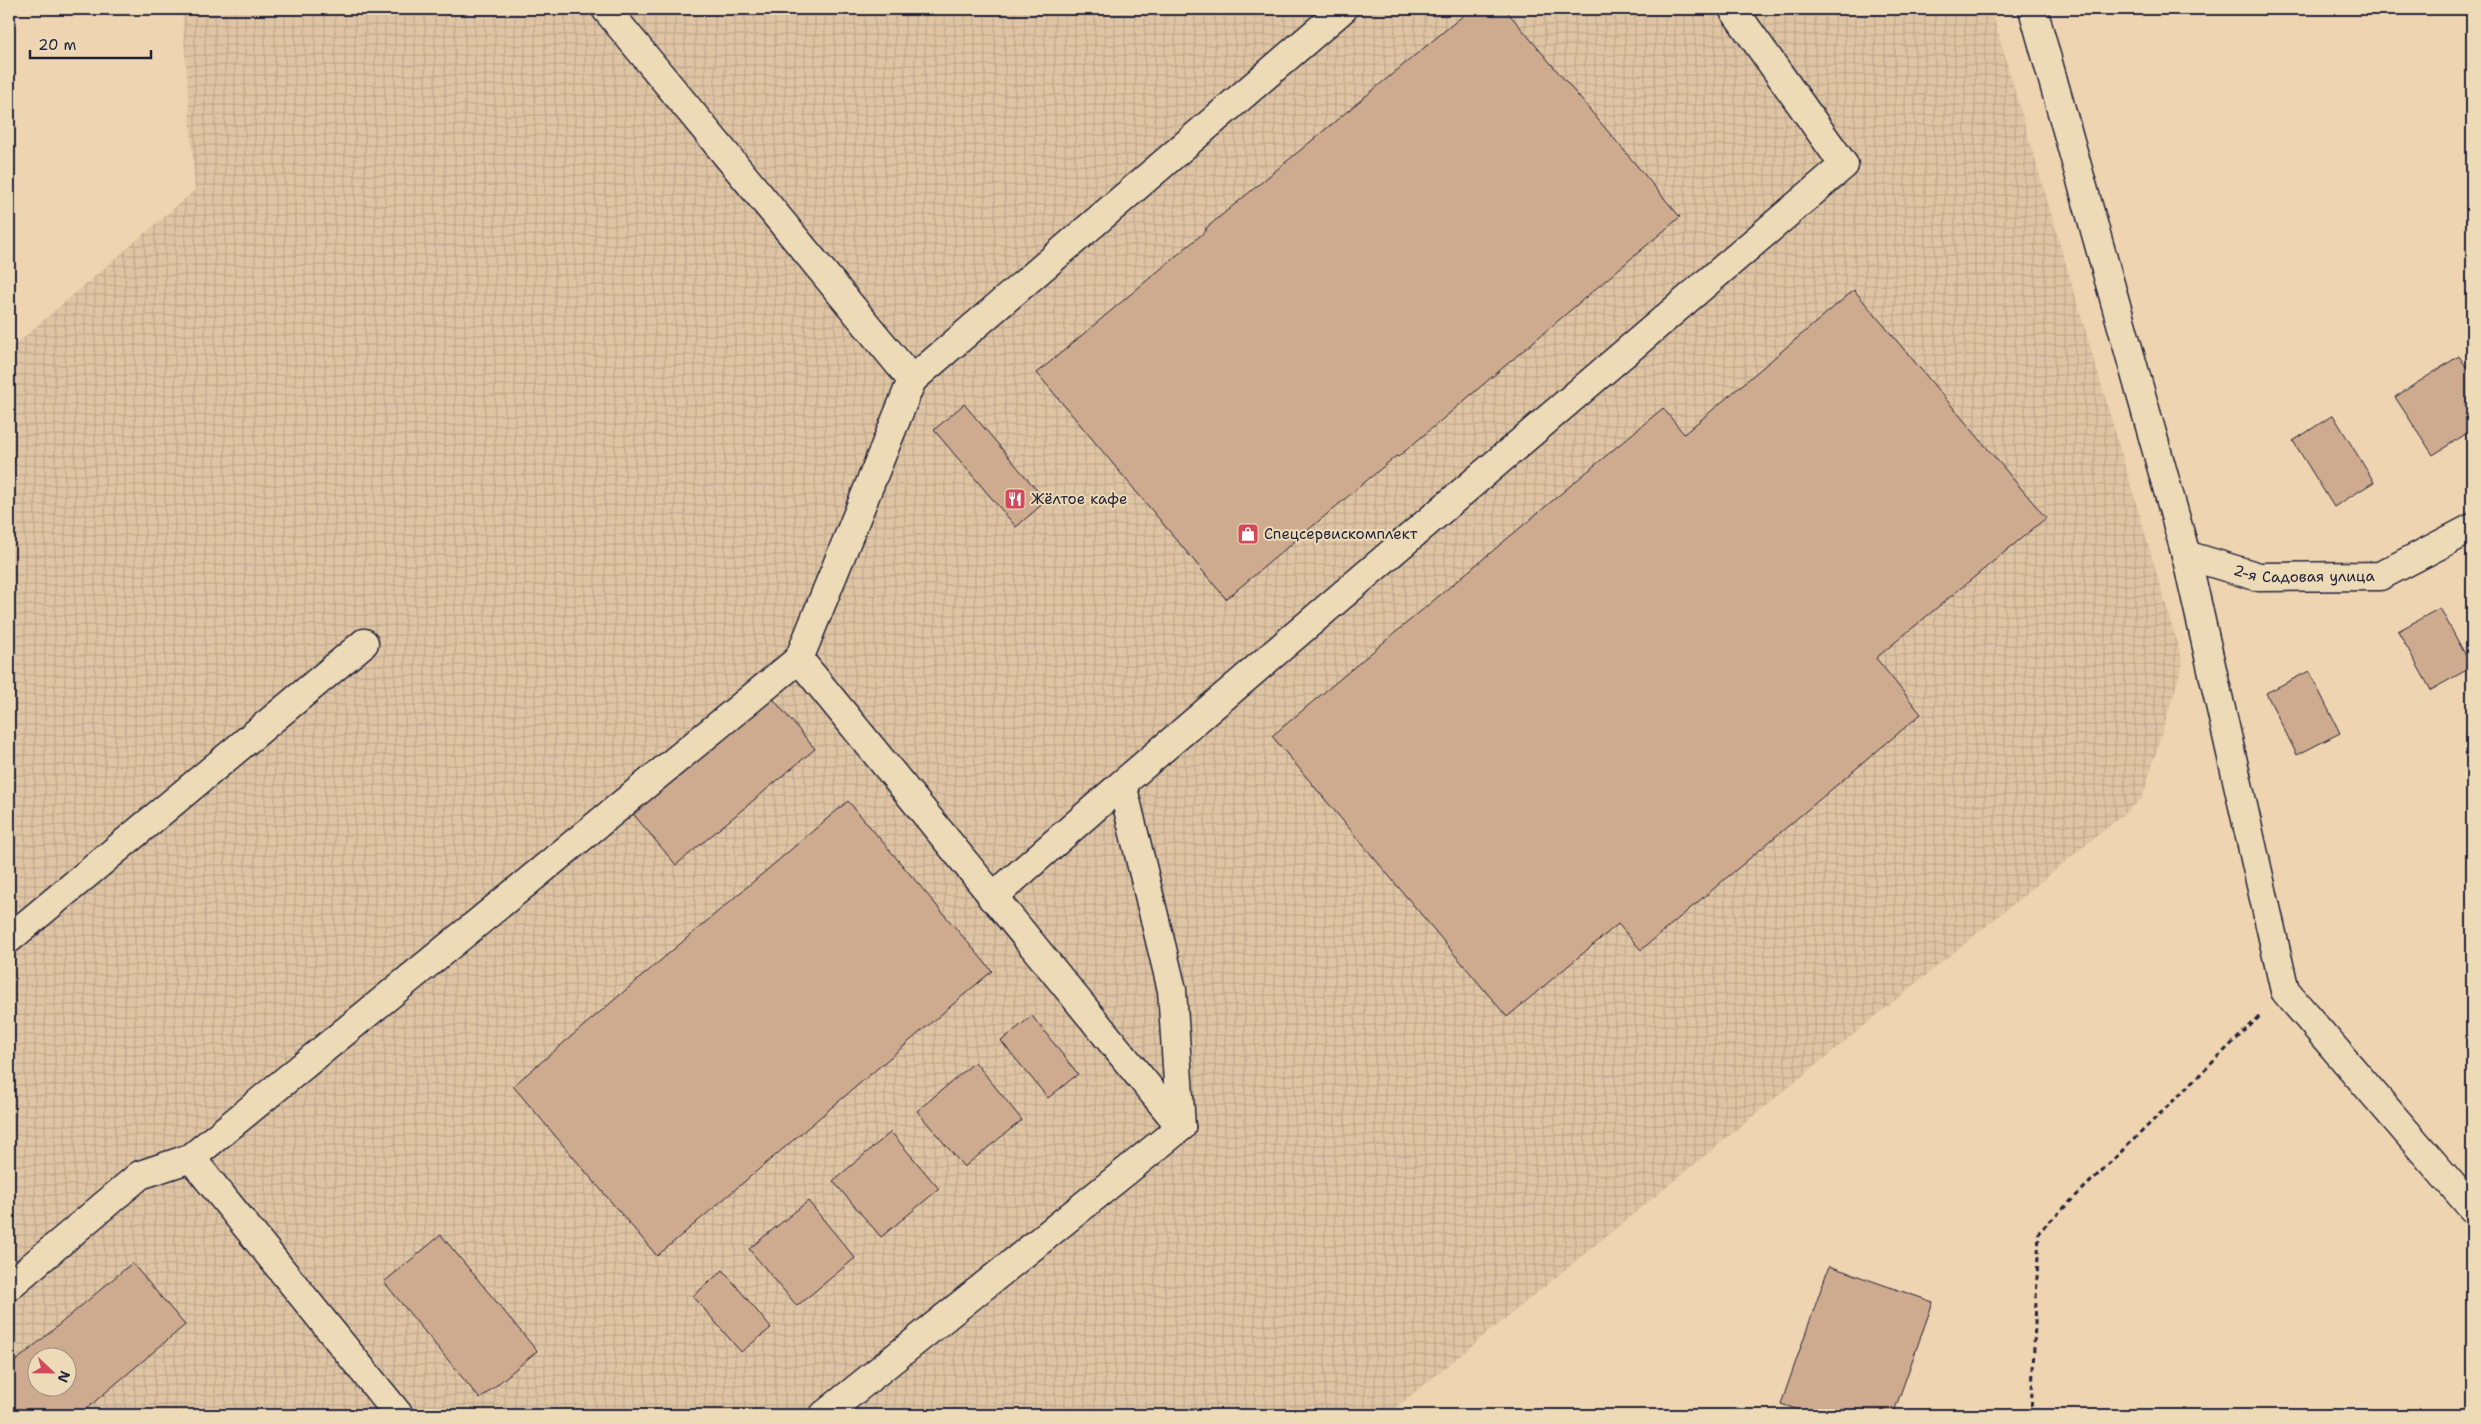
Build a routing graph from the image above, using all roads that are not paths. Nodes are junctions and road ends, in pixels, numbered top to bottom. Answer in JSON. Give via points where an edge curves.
{"nodes":[{"id":1,"x":606,"y":9,"type":"edge"},
{"id":2,"x":1343,"y":9,"type":"edge"},
{"id":3,"x":1733,"y":9,"type":"edge"},
{"id":4,"x":2033,"y":9,"type":"edge"},
{"id":5,"x":912,"y":380,"type":"junction"},
{"id":6,"x":2472,"y":528,"type":"edge"},
{"id":7,"x":2186,"y":555,"type":"junction"},
{"id":8,"x":364,"y":643,"type":"dead end"},
{"id":9,"x":799,"y":659,"type":"junction"},
{"id":10,"x":1122,"y":784,"type":"junction"},
{"id":11,"x":992,"y":898,"type":"junction"},
{"id":12,"x":9,"y":938,"type":"edge"},
{"id":13,"x":1181,"y":1127,"type":"junction"},
{"id":14,"x":191,"y":1158,"type":"junction"},
{"id":15,"x":2472,"y":1208,"type":"edge"},
{"id":16,"x":9,"y":1286,"type":"edge"},
{"id":17,"x":399,"y":1415,"type":"edge"},
{"id":18,"x":824,"y":1415,"type":"edge"}],
"edges":[{"from":1,"to":5,"type":"street"},
{"from":2,"to":5,"type":"street"},
{"from":3,"to":10,"type":"street","via":[[1844,165]]},
{"from":4,"to":7,"type":"street"},
{"from":5,"to":9,"type":"street"},
{"from":6,"to":7,"type":"street","name":"2-я Садовая улица","via":[[2380,576],[2259,577]]},
{"from":7,"to":15,"type":"street","via":[[2285,991]]},
{"from":8,"to":12,"type":"street"},
{"from":9,"to":11,"type":"street"},
{"from":9,"to":14,"type":"street"},
{"from":10,"to":11,"type":"street"},
{"from":10,"to":13,"type":"street","via":[[1172,990]]},
{"from":11,"to":13,"type":"street"},
{"from":13,"to":18,"type":"street"},
{"from":14,"to":16,"type":"street","via":[[140,1175]]},
{"from":14,"to":17,"type":"street"}]}
